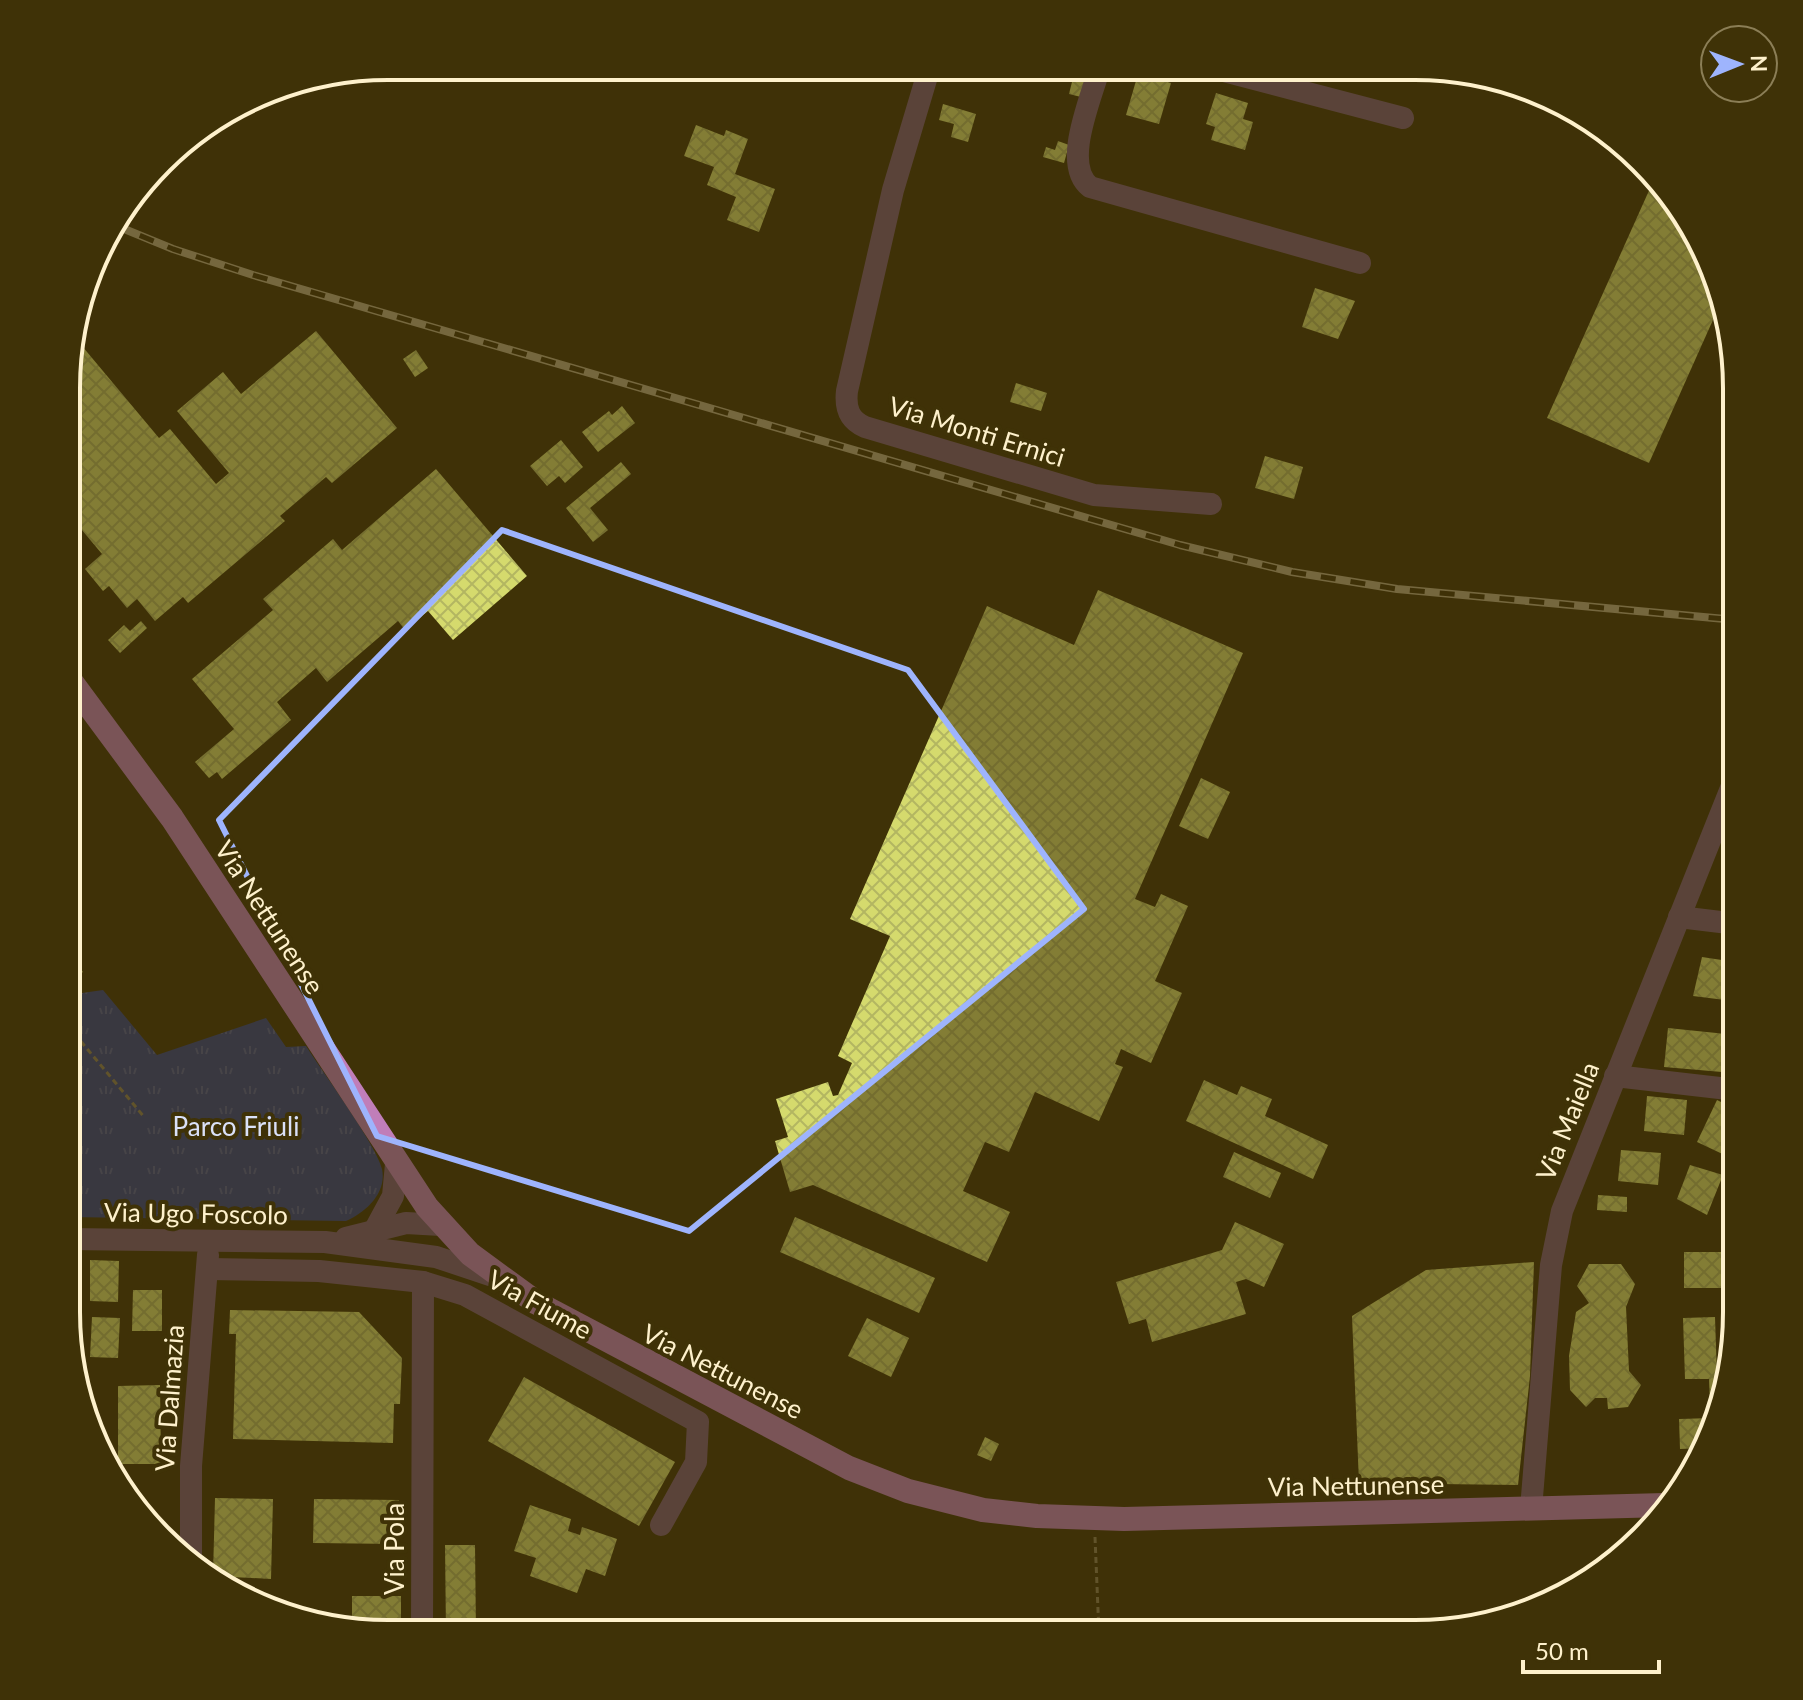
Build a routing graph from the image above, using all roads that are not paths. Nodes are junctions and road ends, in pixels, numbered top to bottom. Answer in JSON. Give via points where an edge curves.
{"nodes":[{"id":1,"x":926,"y":80,"type":"edge"},
{"id":2,"x":1096,"y":80,"type":"edge"},
{"id":3,"x":1258,"y":80,"type":"edge"},
{"id":4,"x":1403,"y":118,"type":"dead end"},
{"id":5,"x":1360,"y":263,"type":"dead end"},
{"id":6,"x":1211,"y":504,"type":"dead end"},
{"id":7,"x":80,"y":694,"type":"edge"},
{"id":8,"x":1723,"y":809,"type":"edge"},
{"id":9,"x":1679,"y":917,"type":"junction"},
{"id":10,"x":1723,"y":922,"type":"edge"},
{"id":11,"x":1615,"y":1076,"type":"junction"},
{"id":12,"x":1723,"y":1088,"type":"edge"},
{"id":13,"x":396,"y":1164,"type":"junction"},
{"id":14,"x":441,"y":1225,"type":"junction"},
{"id":15,"x":80,"y":1239,"type":"edge"},
{"id":16,"x":209,"y":1241,"type":"junction"},
{"id":17,"x":380,"y":1243,"type":"junction"},
{"id":18,"x":208,"y":1269,"type":"junction"},
{"id":19,"x":373,"y":1275,"type":"junction"},
{"id":20,"x":423,"y":1282,"type":"junction"},
{"id":21,"x":504,"y":1282,"type":"junction"},
{"id":22,"x":1654,"y":1505,"type":"edge"},
{"id":23,"x":1531,"y":1509,"type":"junction"},
{"id":24,"x":661,"y":1525,"type":"dead end"},
{"id":25,"x":191,"y":1548,"type":"edge"},
{"id":26,"x":422,"y":1620,"type":"edge"}],
"edges":[{"from":1,"to":6,"type":"street","name":"Via Monti Ernici","via":[[875,260],[847,391],[851,417],[865,427],[1094,495]]},
{"from":2,"to":5,"type":"street","via":[[1076,155],[1077,171],[1090,187]]},
{"from":3,"to":4,"type":"street"},
{"from":7,"to":13,"type":"main road","name":"Via Nettunense","via":[[172,818]]},
{"from":8,"to":9,"type":"street","name":"Via Maiella"},
{"from":9,"to":10,"type":"street"},
{"from":9,"to":11,"type":"street","name":"Via Maiella"},
{"from":11,"to":12,"type":"street"},
{"from":11,"to":23,"type":"street","name":"Via Maiella","via":[[1555,1239]]},
{"from":13,"to":14,"type":"main road","name":"Via Nettunense"},
{"from":13,"to":17,"type":"street"},
{"from":14,"to":17,"type":"street","name":"Via Ugo Foscolo","via":[[406,1223]]},
{"from":14,"to":21,"type":"main road","name":"Via Nettunense"},
{"from":15,"to":16,"type":"street","name":"Via Ugo Foscolo"},
{"from":16,"to":17,"type":"street","name":"Via Ugo Foscolo"},
{"from":16,"to":18,"type":"street","name":"Via Dalmazia"},
{"from":17,"to":19,"type":"street"},
{"from":17,"to":21,"type":"street","name":"Via Ugo Foscolo","via":[[467,1264]]},
{"from":18,"to":19,"type":"street","name":"Via Fiume"},
{"from":18,"to":25,"type":"street","name":"Via Dalmazia","via":[[191,1466]]},
{"from":19,"to":20,"type":"street","name":"Via Fiume"},
{"from":20,"to":24,"type":"street","name":"Via Fiume","via":[[465,1295],[698,1422],[696,1462]]},
{"from":20,"to":26,"type":"street","name":"Via Pola"},
{"from":21,"to":23,"type":"main road","name":"Via Nettunense","via":[[615,1347],[878,1480],[983,1510],[1095,1519]]},
{"from":22,"to":23,"type":"main road","name":"Via Nettunense"}]}
